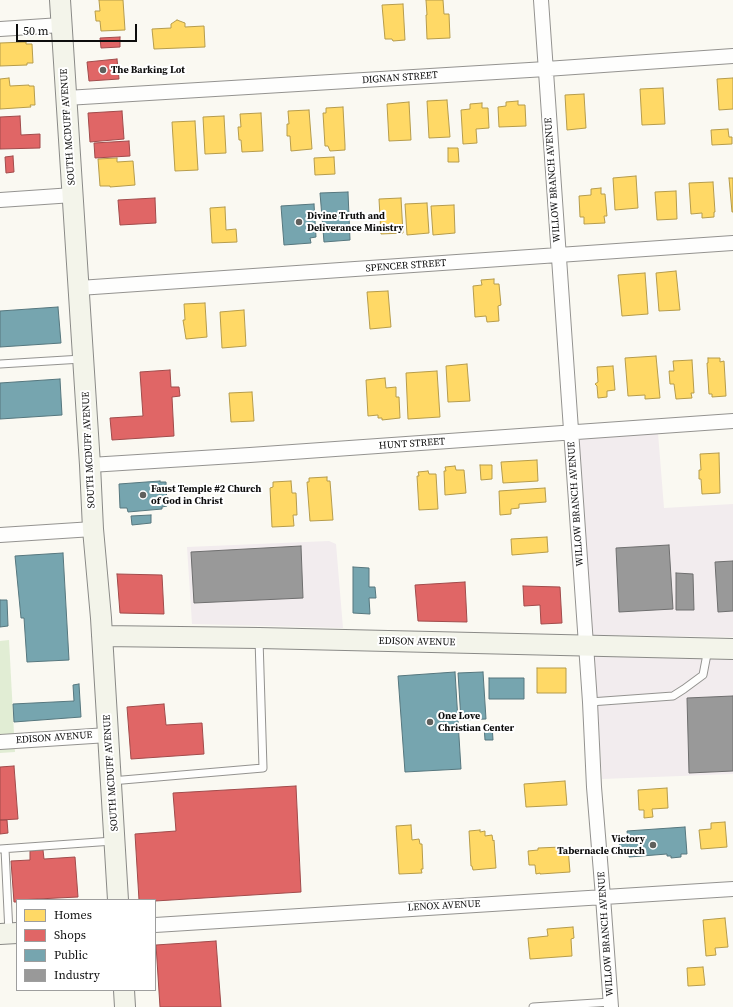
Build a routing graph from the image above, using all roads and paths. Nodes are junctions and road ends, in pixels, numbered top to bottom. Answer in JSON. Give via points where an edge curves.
{"nodes":[{"id":1,"x":60,"y":0,"type":"edge"},
{"id":2,"x":541,"y":0,"type":"edge"},
{"id":3,"x":61,"y":25,"type":"junction"},
{"id":4,"x":0,"y":29,"type":"edge"},
{"id":5,"x":733,"y":56,"type":"edge"},
{"id":6,"x":546,"y":69,"type":"junction"},
{"id":7,"x":66,"y":98,"type":"junction"},
{"id":8,"x":73,"y":195,"type":"junction"},
{"id":9,"x":0,"y":200,"type":"edge"},
{"id":10,"x":733,"y":243,"type":"edge"},
{"id":11,"x":558,"y":255,"type":"junction"},
{"id":12,"x":79,"y":288,"type":"junction"},
{"id":13,"x":83,"y":359,"type":"junction"},
{"id":14,"x":0,"y":364,"type":"edge"},
{"id":15,"x":733,"y":421,"type":"edge"},
{"id":16,"x":571,"y":432,"type":"junction"},
{"id":17,"x":90,"y":465,"type":"junction"},
{"id":18,"x":93,"y":529,"type":"junction"},
{"id":19,"x":0,"y":535,"type":"edge"},
{"id":20,"x":102,"y":636,"type":"junction"},
{"id":21,"x":258,"y":638,"type":"junction"},
{"id":22,"x":586,"y":646,"type":"junction"},
{"id":23,"x":708,"y":649,"type":"junction"},
{"id":24,"x":733,"y":649,"type":"edge"},
{"id":25,"x":590,"y":702,"type":"junction"},
{"id":26,"x":108,"y":735,"type":"junction"},
{"id":27,"x":0,"y":742,"type":"edge"},
{"id":28,"x":111,"y":781,"type":"junction"},
{"id":29,"x":115,"y":840,"type":"junction"},
{"id":30,"x":2,"y":849,"type":"edge"},
{"id":31,"x":733,"y":889,"type":"edge"},
{"id":32,"x":604,"y":897,"type":"junction"},
{"id":33,"x":118,"y":899,"type":"edge"},
{"id":34,"x":156,"y":925,"type":"edge"},
{"id":35,"x":9,"y":933,"type":"edge"},
{"id":36,"x":124,"y":991,"type":"edge"},
{"id":37,"x":611,"y":1005,"type":"edge"},
{"id":38,"x":125,"y":1007,"type":"edge"},
{"id":39,"x":532,"y":1007,"type":"edge"}],
"edges":[{"from":1,"to":3,"type":"main road","name":"SOUTH MCDUFF AVENUE"},
{"from":2,"to":6,"type":"street","name":"WILLOW BRANCH AVENUE"},
{"from":3,"to":4,"type":"street"},
{"from":3,"to":7,"type":"main road","name":"SOUTH MCDUFF AVENUE"},
{"from":5,"to":6,"type":"street","name":"DIGNAN STREET"},
{"from":6,"to":7,"type":"street","name":"DIGNAN STREET"},
{"from":6,"to":11,"type":"street","name":"WILLOW BRANCH AVENUE"},
{"from":7,"to":8,"type":"main road","name":"SOUTH MCDUFF AVENUE"},
{"from":8,"to":9,"type":"street"},
{"from":8,"to":12,"type":"main road","name":"SOUTH MCDUFF AVENUE"},
{"from":10,"to":11,"type":"street","name":"SPENCER STREET"},
{"from":11,"to":12,"type":"street","name":"SPENCER STREET"},
{"from":11,"to":16,"type":"street","name":"WILLOW BRANCH AVENUE"},
{"from":12,"to":13,"type":"main road","name":"SOUTH MCDUFF AVENUE"},
{"from":13,"to":14,"type":"lane"},
{"from":13,"to":17,"type":"main road","name":"SOUTH MCDUFF AVENUE"},
{"from":15,"to":16,"type":"street","name":"HUNT STREET"},
{"from":16,"to":17,"type":"street","name":"HUNT STREET"},
{"from":16,"to":22,"type":"street","name":"WILLOW BRANCH AVENUE"},
{"from":17,"to":18,"type":"main road","name":"SOUTH MCDUFF AVENUE"},
{"from":18,"to":19,"type":"street"},
{"from":18,"to":20,"type":"main road","name":"SOUTH MCDUFF AVENUE"},
{"from":20,"to":21,"type":"main road","name":"EDISON AVENUE"},
{"from":20,"to":26,"type":"main road","name":"SOUTH MCDUFF AVENUE"},
{"from":21,"to":22,"type":"main road","name":"EDISON AVENUE"},
{"from":21,"to":28,"type":"lane","via":[[263,768]]},
{"from":22,"to":23,"type":"main road","name":"EDISON AVENUE"},
{"from":22,"to":25,"type":"street","name":"WILLOW BRANCH AVENUE"},
{"from":23,"to":24,"type":"main road","name":"EDISON AVENUE"},
{"from":23,"to":25,"type":"lane","via":[[703,675],[673,696]]},
{"from":25,"to":32,"type":"street","name":"WILLOW BRANCH AVENUE","via":[[594,787]]},
{"from":26,"to":27,"type":"street","name":"EDISON AVENUE","via":[[27,745]]},
{"from":26,"to":28,"type":"main road","name":"SOUTH MCDUFF AVENUE"},
{"from":28,"to":29,"type":"main road","name":"SOUTH MCDUFF AVENUE"},
{"from":29,"to":30,"type":"lane"},
{"from":29,"to":33,"type":"main road","name":"SOUTH MCDUFF AVENUE"},
{"from":30,"to":35,"type":"lane"},
{"from":31,"to":32,"type":"street","name":"LENOX AVENUE"},
{"from":32,"to":34,"type":"street","name":"LENOX AVENUE"},
{"from":32,"to":37,"type":"street","name":"WILLOW BRANCH AVENUE"},
{"from":36,"to":38,"type":"main road"},
{"from":37,"to":39,"type":"lane"}]}
